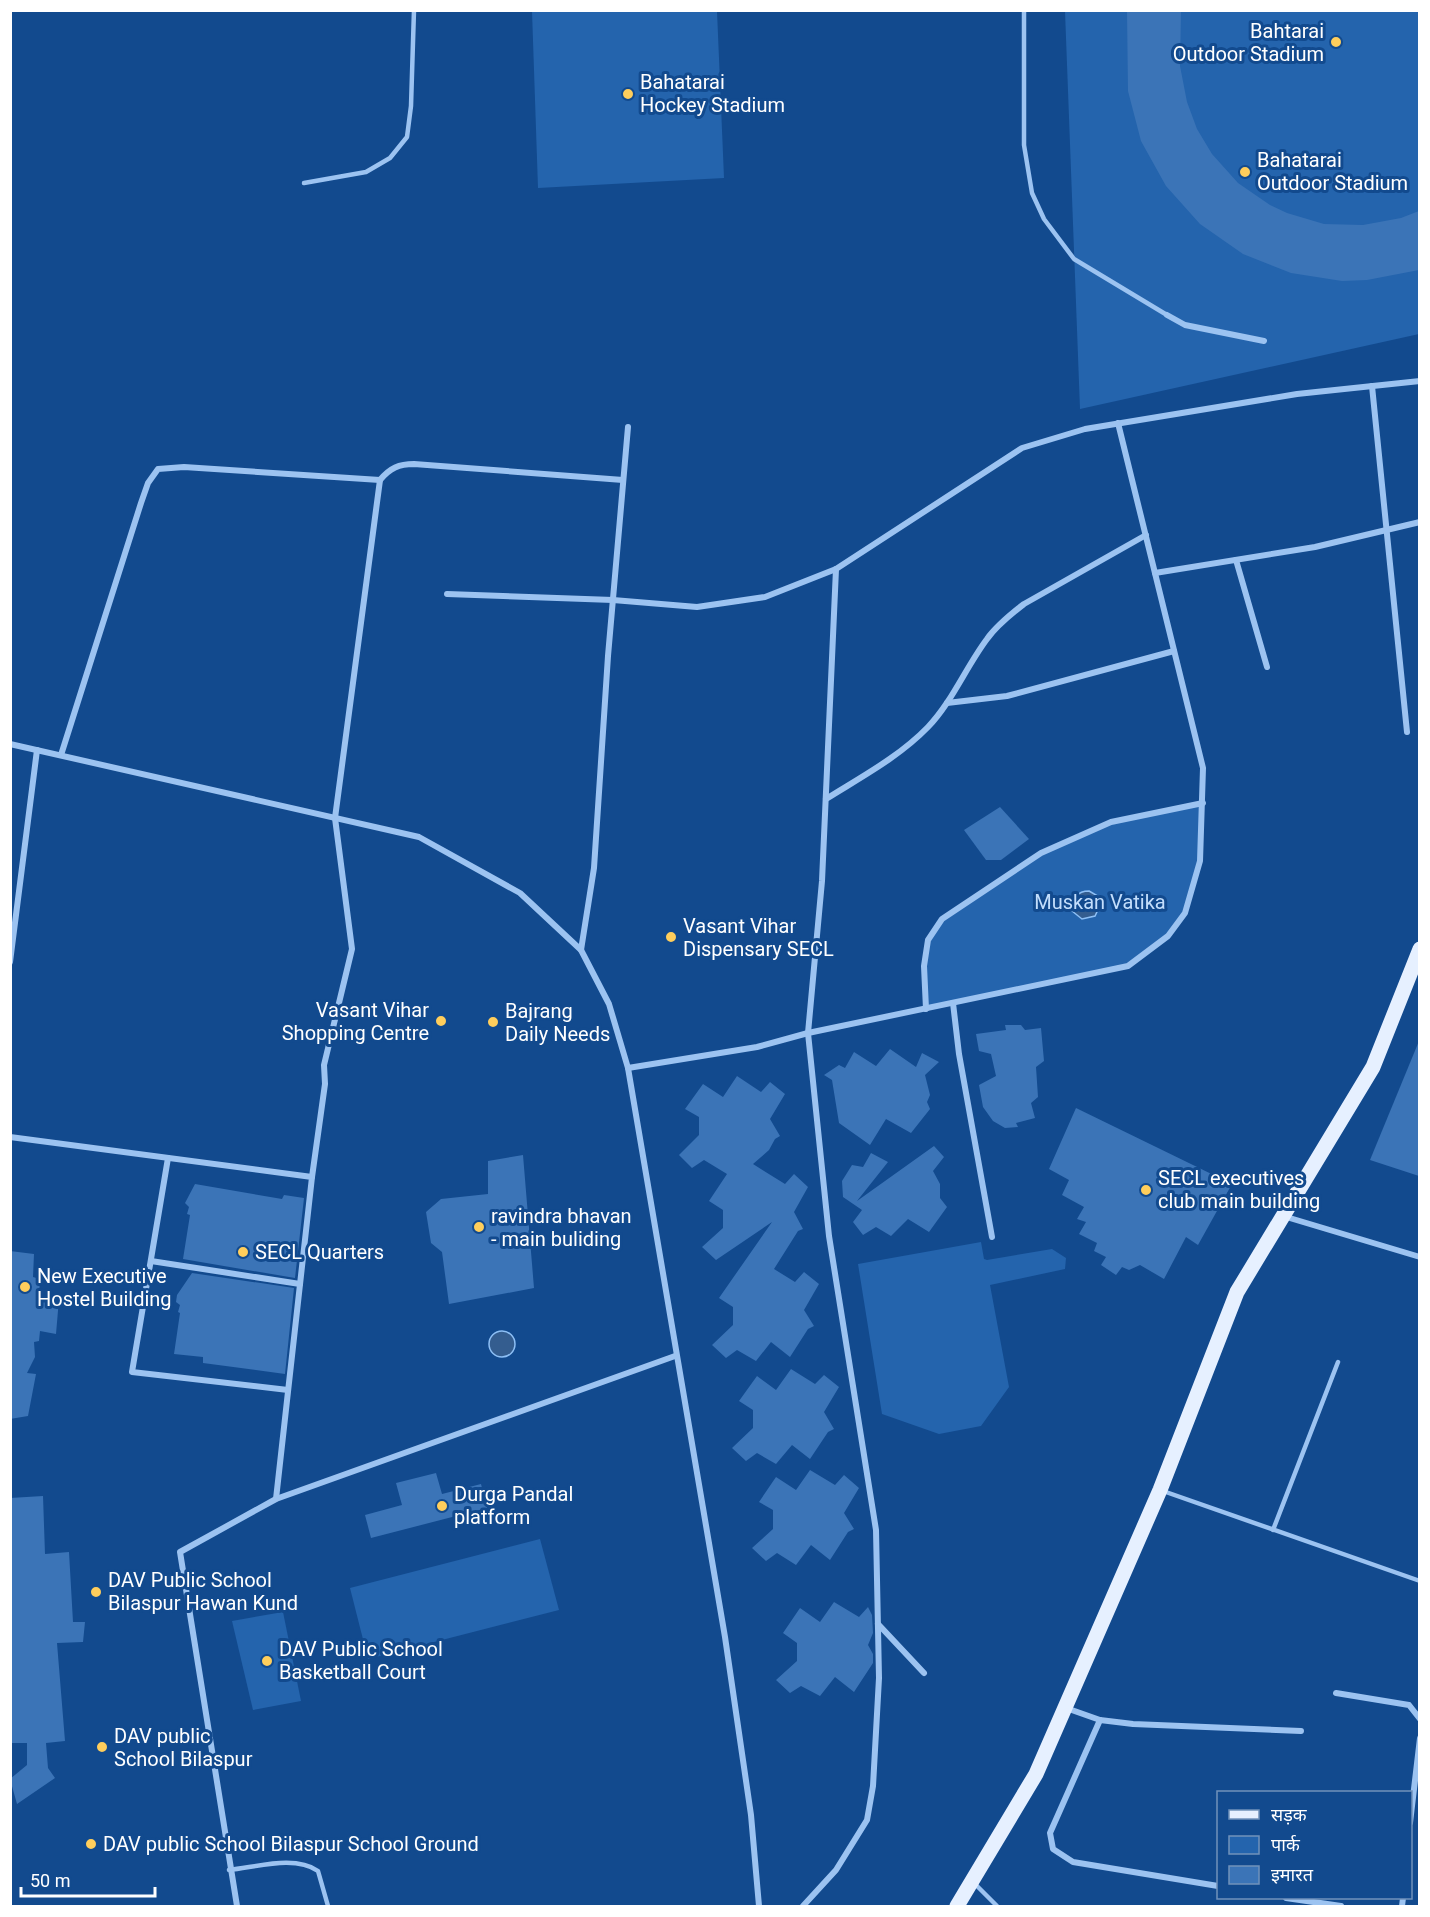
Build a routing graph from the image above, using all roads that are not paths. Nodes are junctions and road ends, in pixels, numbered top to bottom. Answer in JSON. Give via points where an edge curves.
{"nodes":[{"id":1,"x":414,"y":10,"type":"edge"},
{"id":2,"x":1024,"y":10,"type":"edge"},
{"id":3,"x":304,"y":183,"type":"dead end"},
{"id":4,"x":1167,"y":315,"type":"joint"},
{"id":5,"x":1264,"y":342,"type":"dead end"},
{"id":6,"x":1419,"y":381,"type":"edge"},
{"id":7,"x":1372,"y":386,"type":"junction"},
{"id":8,"x":1118,"y":423,"type":"junction"},
{"id":9,"x":628,"y":427,"type":"dead end"},
{"id":10,"x":380,"y":480,"type":"junction"},
{"id":11,"x":623,"y":480,"type":"junction"},
{"id":12,"x":1419,"y":522,"type":"edge"},
{"id":13,"x":1385,"y":530,"type":"junction"},
{"id":14,"x":1146,"y":535,"type":"junction"},
{"id":15,"x":1236,"y":560,"type":"junction"},
{"id":16,"x":836,"y":569,"type":"junction"},
{"id":17,"x":1155,"y":573,"type":"junction"},
{"id":18,"x":447,"y":594,"type":"dead end"},
{"id":19,"x":613,"y":600,"type":"junction"},
{"id":20,"x":1174,"y":651,"type":"junction"},
{"id":21,"x":1267,"y":667,"type":"dead end"},
{"id":22,"x":947,"y":703,"type":"junction"},
{"id":23,"x":1407,"y":732,"type":"dead end"},
{"id":24,"x":10,"y":744,"type":"edge"},
{"id":25,"x":37,"y":750,"type":"junction"},
{"id":26,"x":61,"y":755,"type":"junction"},
{"id":27,"x":826,"y":799,"type":"junction"},
{"id":28,"x":1203,"y":803,"type":"junction"},
{"id":29,"x":335,"y":818,"type":"junction"},
{"id":30,"x":1419,"y":949,"type":"edge"},
{"id":31,"x":581,"y":950,"type":"junction"},
{"id":32,"x":10,"y":962,"type":"edge"},
{"id":33,"x":953,"y":1003,"type":"junction"},
{"id":34,"x":926,"y":1008,"type":"junction"},
{"id":35,"x":808,"y":1033,"type":"junction"},
{"id":36,"x":628,"y":1068,"type":"junction"},
{"id":37,"x":10,"y":1137,"type":"edge"},
{"id":38,"x":168,"y":1158,"type":"junction"},
{"id":39,"x":312,"y":1177,"type":"junction"},
{"id":40,"x":1283,"y":1216,"type":"junction"},
{"id":41,"x":992,"y":1237,"type":"dead end"},
{"id":42,"x":1419,"y":1257,"type":"edge"},
{"id":43,"x":150,"y":1261,"type":"junction"},
{"id":44,"x":300,"y":1284,"type":"junction"},
{"id":45,"x":675,"y":1356,"type":"junction"},
{"id":46,"x":1338,"y":1362,"type":"dead end"},
{"id":47,"x":288,"y":1390,"type":"junction"},
{"id":48,"x":1160,"y":1490,"type":"junction"},
{"id":49,"x":276,"y":1499,"type":"junction"},
{"id":50,"x":1273,"y":1530,"type":"junction"},
{"id":51,"x":1419,"y":1581,"type":"edge"},
{"id":52,"x":878,"y":1624,"type":"junction"},
{"id":53,"x":924,"y":1673,"type":"dead end"},
{"id":54,"x":1336,"y":1694,"type":"dead end"},
{"id":55,"x":1066,"y":1708,"type":"junction"},
{"id":56,"x":1419,"y":1719,"type":"edge"},
{"id":57,"x":1100,"y":1720,"type":"junction"},
{"id":58,"x":1301,"y":1731,"type":"dead end"},
{"id":59,"x":1419,"y":1738,"type":"edge"},
{"id":60,"x":1412,"y":1804,"type":"edge"},
{"id":61,"x":230,"y":1870,"type":"junction"},
{"id":62,"x":973,"y":1882,"type":"junction"},
{"id":63,"x":1217,"y":1886,"type":"edge"},
{"id":64,"x":1293,"y":1899,"type":"edge"},
{"id":65,"x":237,"y":1906,"type":"edge"},
{"id":66,"x":328,"y":1906,"type":"edge"},
{"id":67,"x":759,"y":1906,"type":"edge"},
{"id":68,"x":803,"y":1906,"type":"edge"},
{"id":69,"x":957,"y":1906,"type":"edge"},
{"id":70,"x":997,"y":1906,"type":"edge"},
{"id":71,"x":1341,"y":1906,"type":"edge"}],
"edges":[{"from":1,"to":3,"type":"lane","via":[[407,137],[390,158],[366,172]]},
{"from":2,"to":4,"type":"lane","via":[[1024,145],[1032,194],[1044,219],[1074,259]]},
{"from":4,"to":5,"type":"street","via":[[1185,325]]},
{"from":6,"to":7,"type":"street"},
{"from":7,"to":8,"type":"street"},
{"from":7,"to":13,"type":"street"},
{"from":8,"to":14,"type":"street"},
{"from":8,"to":16,"type":"street","via":[[1022,448]]},
{"from":9,"to":11,"type":"street"},
{"from":10,"to":11,"type":"street","via":[[400,464]]},
{"from":10,"to":26,"type":"street","via":[[184,467],[158,469],[141,503]]},
{"from":10,"to":29,"type":"street"},
{"from":11,"to":19,"type":"street"},
{"from":12,"to":13,"type":"street"},
{"from":13,"to":15,"type":"street"},
{"from":13,"to":23,"type":"street"},
{"from":14,"to":17,"type":"street"},
{"from":14,"to":22,"type":"street","via":[[1008,616],[988,637]]},
{"from":15,"to":17,"type":"street"},
{"from":15,"to":21,"type":"street"},
{"from":16,"to":19,"type":"street","via":[[765,597],[697,608]]},
{"from":16,"to":27,"type":"street"},
{"from":17,"to":20,"type":"street"},
{"from":18,"to":19,"type":"street"},
{"from":19,"to":31,"type":"street","via":[[594,868]]},
{"from":20,"to":22,"type":"street","via":[[1007,696]]},
{"from":20,"to":28,"type":"street","via":[[1203,768]]},
{"from":22,"to":27,"type":"street","via":[[928,727],[898,753]]},
{"from":24,"to":25,"type":"street"},
{"from":25,"to":26,"type":"street"},
{"from":25,"to":32,"type":"street"},
{"from":26,"to":29,"type":"street"},
{"from":27,"to":35,"type":"street"},
{"from":28,"to":33,"type":"street","via":[[1200,861],[1185,914],[1168,936],[1128,966]]},
{"from":28,"to":34,"type":"street","via":[[1111,822],[1041,853],[942,919],[928,940],[924,966]]},
{"from":29,"to":31,"type":"street","via":[[419,837],[520,893]]},
{"from":29,"to":39,"type":"street","via":[[352,949],[324,1065],[325,1084]]},
{"from":30,"to":40,"type":"main road","via":[[1373,1067]]},
{"from":31,"to":36,"type":"street","via":[[609,1004]]},
{"from":33,"to":34,"type":"street"},
{"from":33,"to":41,"type":"street"},
{"from":34,"to":35,"type":"street"},
{"from":35,"to":36,"type":"street","via":[[756,1047]]},
{"from":35,"to":52,"type":"street","via":[[829,1236],[876,1530]]},
{"from":36,"to":45,"type":"street"},
{"from":37,"to":38,"type":"street"},
{"from":38,"to":39,"type":"street"},
{"from":38,"to":43,"type":"street"},
{"from":39,"to":44,"type":"street"},
{"from":40,"to":42,"type":"street"},
{"from":40,"to":48,"type":"main road","via":[[1237,1292]]},
{"from":43,"to":44,"type":"street"},
{"from":43,"to":47,"type":"street","via":[[132,1372]]},
{"from":44,"to":47,"type":"street"},
{"from":45,"to":49,"type":"street"},
{"from":45,"to":67,"type":"street","via":[[725,1637],[751,1815]]},
{"from":46,"to":50,"type":"lane"},
{"from":47,"to":49,"type":"street"},
{"from":48,"to":50,"type":"lane"},
{"from":48,"to":55,"type":"main road"},
{"from":49,"to":61,"type":"street","via":[[180,1552]]},
{"from":50,"to":51,"type":"lane"},
{"from":52,"to":53,"type":"street"},
{"from":52,"to":68,"type":"street","via":[[879,1678],[867,1820],[836,1870]]},
{"from":54,"to":56,"type":"street","via":[[1409,1705]]},
{"from":55,"to":57,"type":"street"},
{"from":55,"to":62,"type":"main road","via":[[1036,1774]]},
{"from":57,"to":58,"type":"street"},
{"from":57,"to":63,"type":"street","via":[[1050,1833],[1053,1849],[1073,1862]]},
{"from":59,"to":60,"type":"street"},
{"from":61,"to":65,"type":"street"},
{"from":61,"to":66,"type":"lane","via":[[308,1864],[318,1871]]},
{"from":62,"to":69,"type":"main road"},
{"from":62,"to":70,"type":"lane"},
{"from":64,"to":71,"type":"street"}]}
